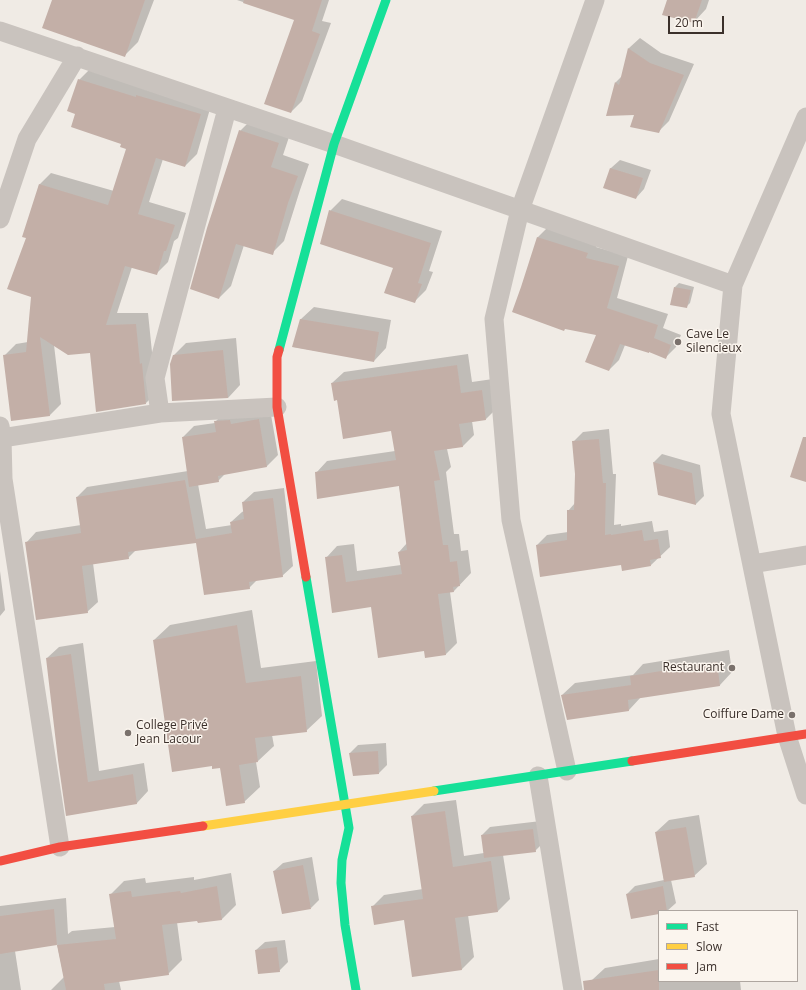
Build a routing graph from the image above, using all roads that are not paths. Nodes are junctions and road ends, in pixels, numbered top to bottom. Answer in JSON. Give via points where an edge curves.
{"nodes":[{"id":1,"x":386,"y":0,"type":"edge"},
{"id":2,"x":595,"y":0,"type":"edge"},
{"id":3,"x":0,"y":31,"type":"edge"},
{"id":4,"x":78,"y":56,"type":"junction"},
{"id":5,"x":227,"y":109,"type":"junction"},
{"id":6,"x":806,"y":117,"type":"edge"},
{"id":7,"x":334,"y":144,"type":"junction"},
{"id":8,"x":520,"y":210,"type":"junction"},
{"id":9,"x":0,"y":219,"type":"edge"},
{"id":10,"x":733,"y":285,"type":"junction"},
{"id":11,"x":277,"y":407,"type":"junction"},
{"id":12,"x":160,"y":413,"type":"junction"},
{"id":13,"x":1,"y":432,"type":"edge"},
{"id":14,"x":806,"y":555,"type":"edge"},
{"id":15,"x":752,"y":564,"type":"junction"},
{"id":16,"x":806,"y":734,"type":"edge"},
{"id":17,"x":787,"y":736,"type":"junction"},
{"id":18,"x":567,"y":771,"type":"junction"},
{"id":19,"x":538,"y":776,"type":"junction"},
{"id":20,"x":806,"y":795,"type":"edge"},
{"id":21,"x":346,"y":804,"type":"junction"},
{"id":22,"x":60,"y":847,"type":"junction"},
{"id":23,"x":0,"y":861,"type":"edge"},
{"id":24,"x":356,"y":990,"type":"edge"},
{"id":25,"x":574,"y":990,"type":"edge"}],
"edges":[{"from":1,"to":7,"type":"street"},
{"from":2,"to":8,"type":"street"},
{"from":3,"to":4,"type":"street"},
{"from":4,"to":5,"type":"street"},
{"from":4,"to":9,"type":"street","via":[[27,139]]},
{"from":5,"to":7,"type":"street"},
{"from":5,"to":12,"type":"street","via":[[155,378]]},
{"from":6,"to":10,"type":"street"},
{"from":7,"to":8,"type":"street"},
{"from":7,"to":11,"type":"street","via":[[277,357]]},
{"from":8,"to":10,"type":"street"},
{"from":8,"to":18,"type":"street","via":[[494,319],[511,520]]},
{"from":10,"to":15,"type":"street","via":[[721,414]]},
{"from":11,"to":12,"type":"street"},
{"from":11,"to":21,"type":"street"},
{"from":12,"to":13,"type":"street"},
{"from":13,"to":22,"type":"street","via":[[3,479]]},
{"from":14,"to":15,"type":"street"},
{"from":15,"to":17,"type":"street"},
{"from":16,"to":17,"type":"street"},
{"from":17,"to":18,"type":"street"},
{"from":17,"to":20,"type":"street"},
{"from":18,"to":19,"type":"street"},
{"from":19,"to":21,"type":"street"},
{"from":19,"to":25,"type":"street"},
{"from":21,"to":22,"type":"street"},
{"from":21,"to":24,"type":"street","via":[[349,828],[342,860],[341,882]]},
{"from":22,"to":23,"type":"street"}]}
